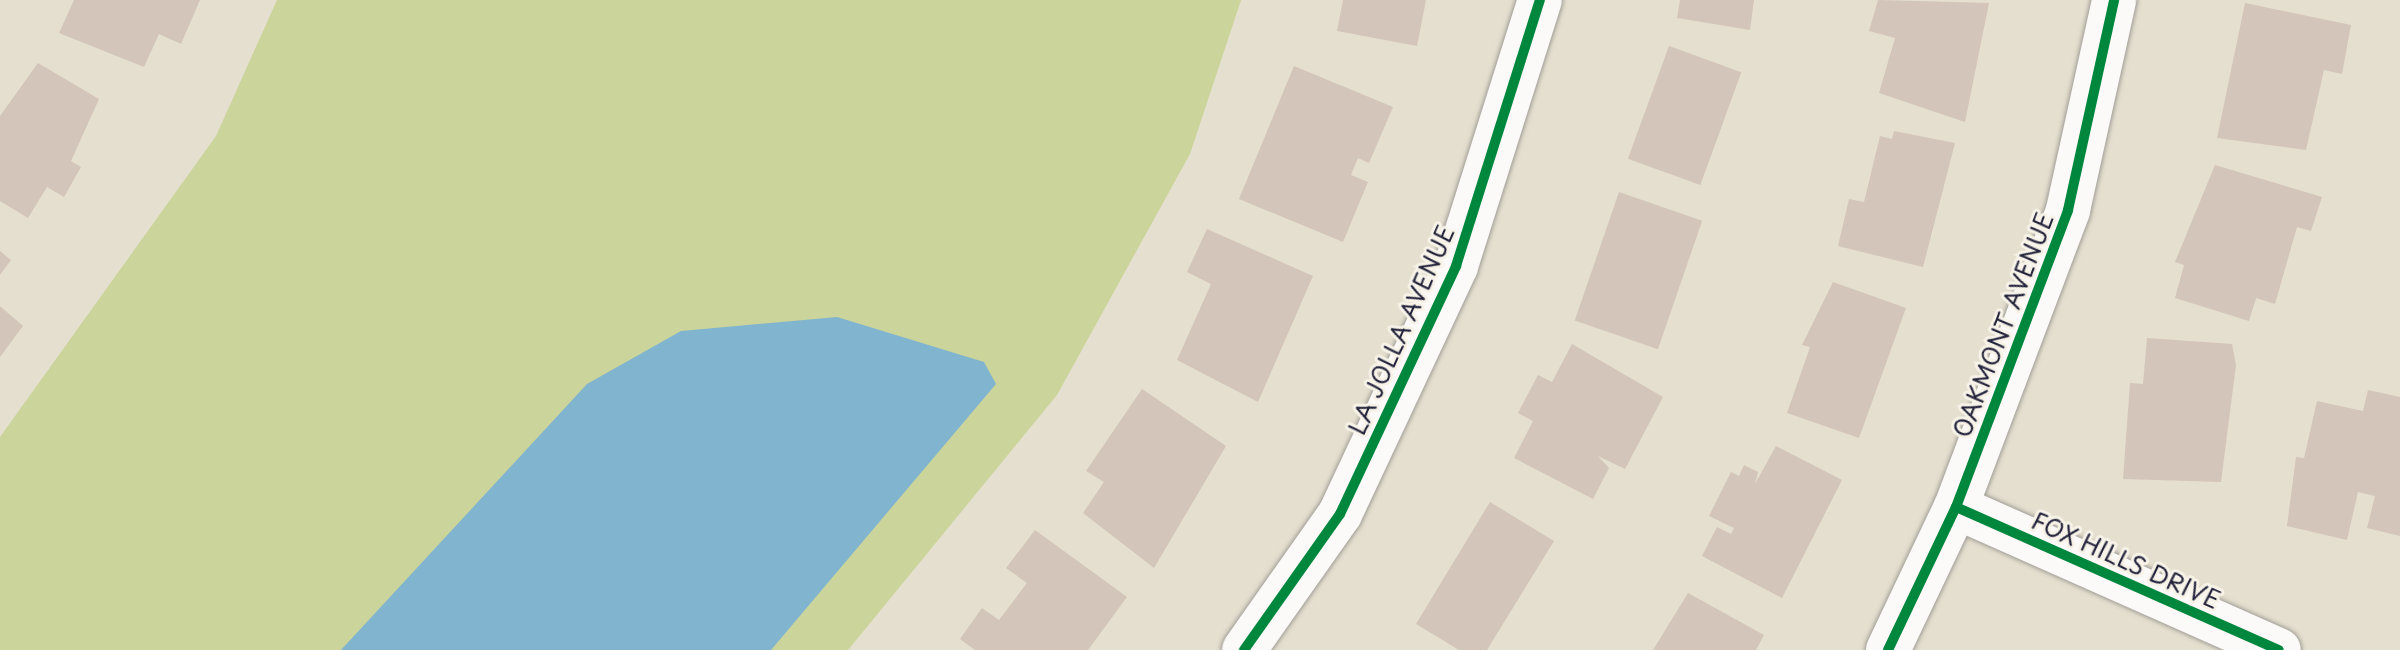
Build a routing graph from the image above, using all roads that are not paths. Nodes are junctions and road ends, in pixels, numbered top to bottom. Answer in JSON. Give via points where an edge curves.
{"nodes":[{"id":1,"x":1540,"y":0,"type":"edge"},
{"id":2,"x":2114,"y":0,"type":"edge"},
{"id":3,"x":1956,"y":507,"type":"junction"},
{"id":4,"x":1244,"y":650,"type":"edge"},
{"id":5,"x":1888,"y":650,"type":"edge"},
{"id":6,"x":2279,"y":650,"type":"edge"}],
"edges":[{"from":1,"to":4,"type":"street","name":"LA JOLLA AVENUE","via":[[1456,266],[1340,514]]},
{"from":2,"to":3,"type":"street","name":"OAKMONT AVENUE","via":[[2068,210]]},
{"from":3,"to":5,"type":"street","name":"OAKMONT AVENUE"},
{"from":3,"to":6,"type":"street","name":"FOX HILLS DRIVE"}]}
